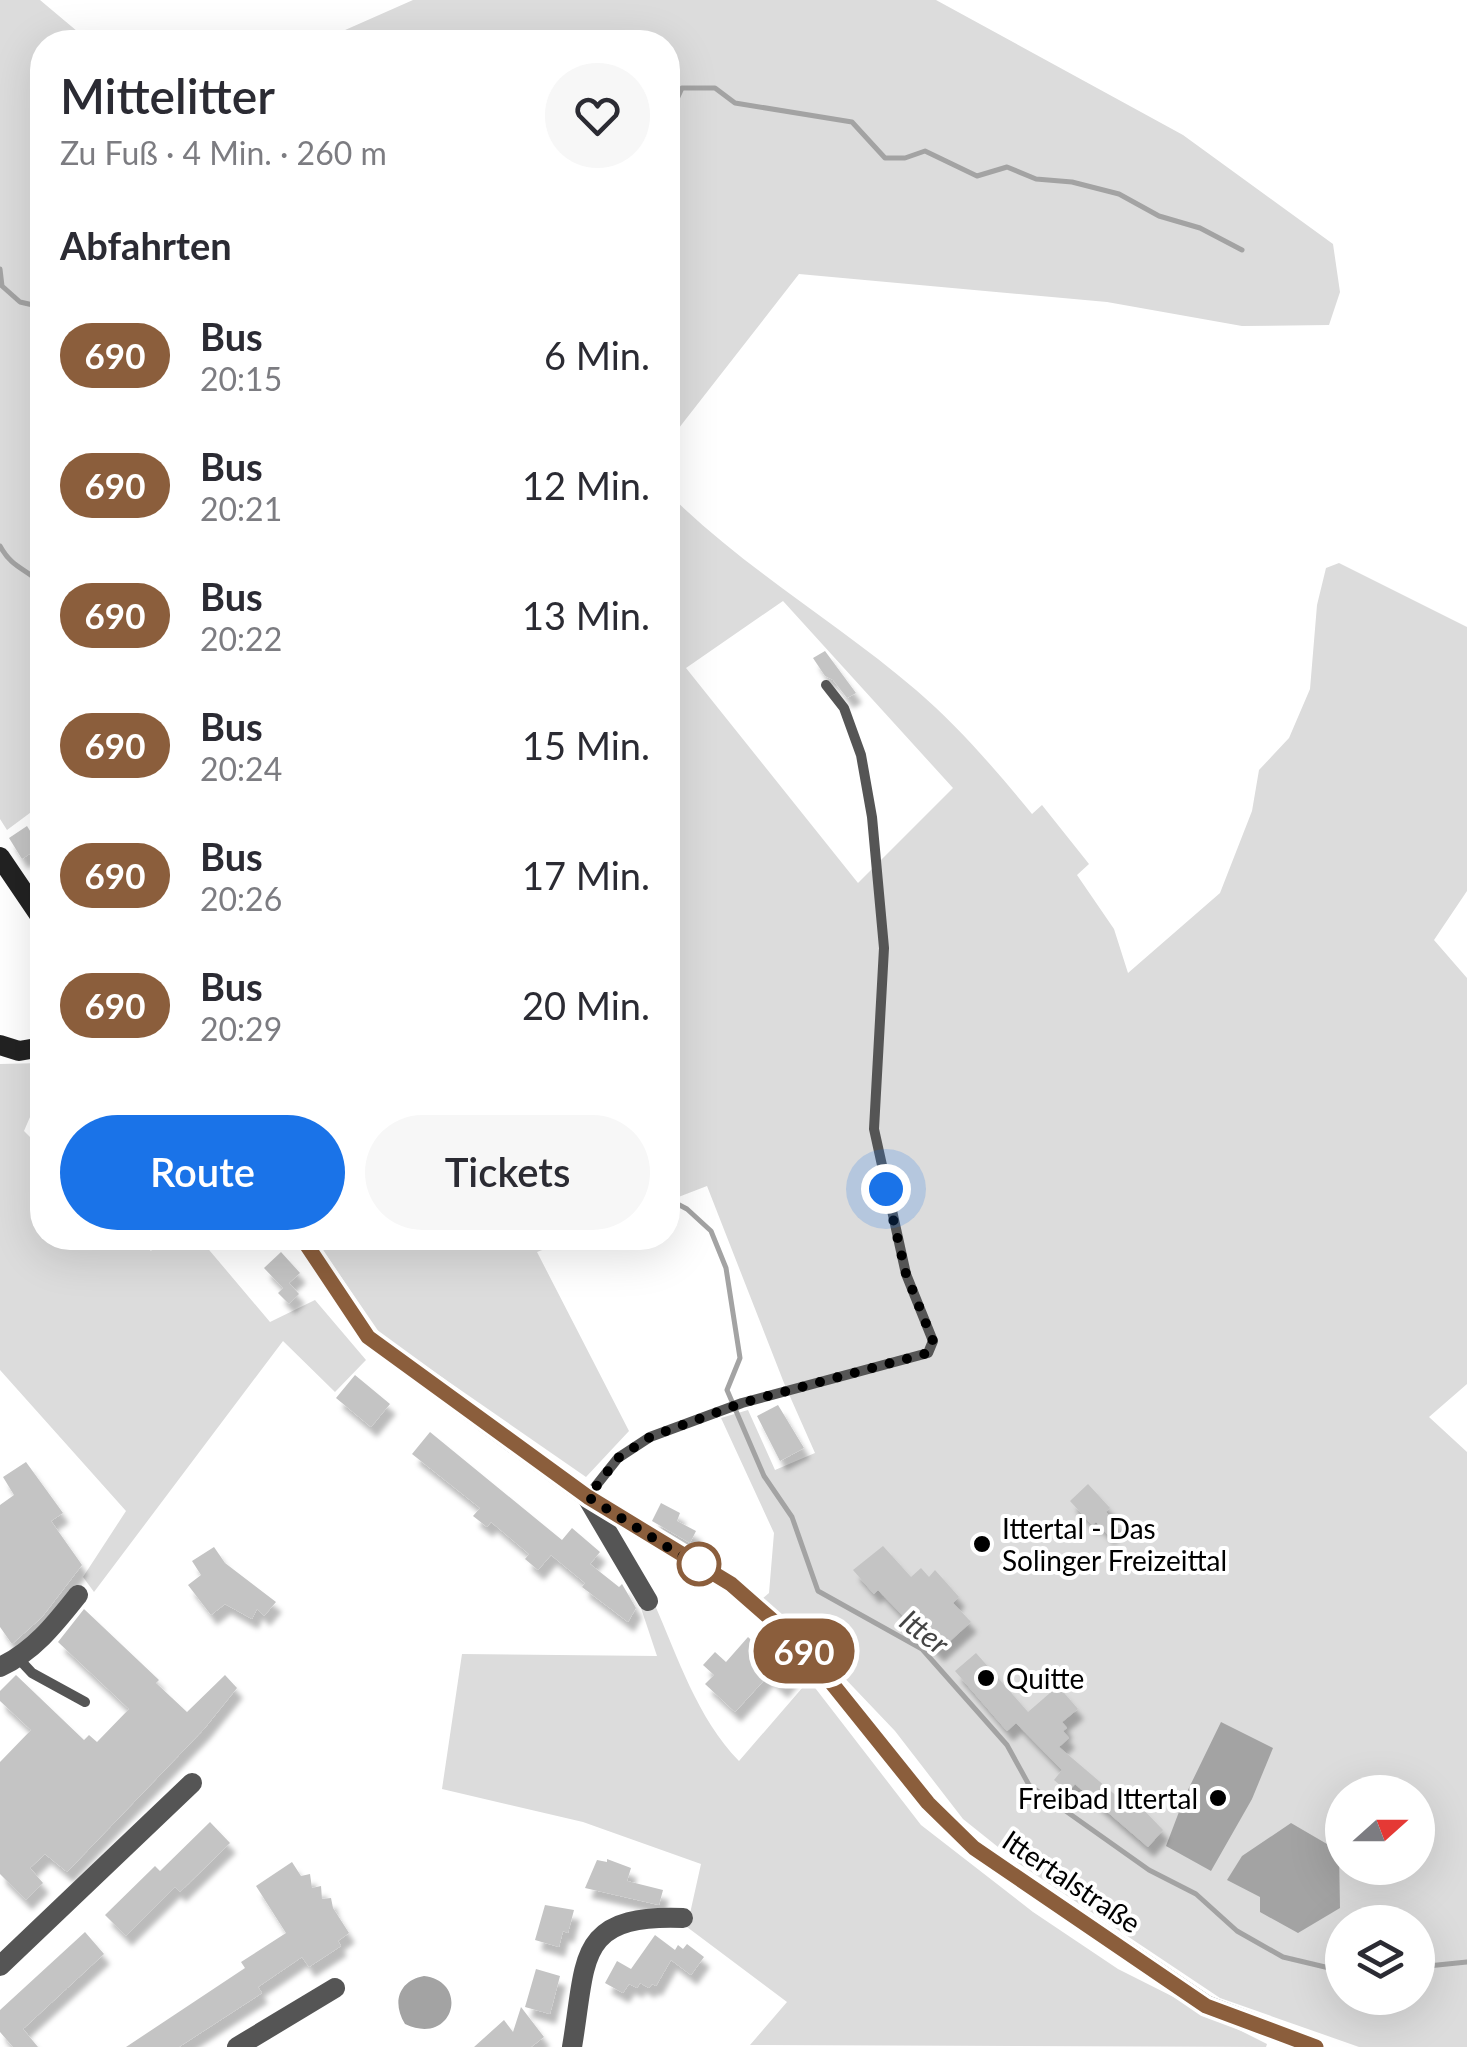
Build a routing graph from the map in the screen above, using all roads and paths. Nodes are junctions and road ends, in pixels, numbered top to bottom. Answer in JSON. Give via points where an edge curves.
{"nodes":[{"id":1,"x":826,"y":685,"type":"dead end"},
{"id":2,"x":0,"y":856,"type":"edge"},
{"id":3,"x":30,"y":901,"type":"edge"},
{"id":4,"x":0,"y":1045,"type":"edge"},
{"id":5,"x":30,"y":1050,"type":"edge"},
{"id":6,"x":310,"y":1250,"type":"edge"},
{"id":7,"x":588,"y":1497,"type":"junction"},
{"id":8,"x":78,"y":1595,"type":"dead end"},
{"id":9,"x":648,"y":1601,"type":"dead end"},
{"id":10,"x":9,"y":1662,"type":"edge"},
{"id":11,"x":86,"y":1702,"type":"dead end"},
{"id":12,"x":192,"y":1783,"type":"dead end"},
{"id":13,"x":682,"y":1918,"type":"dead end"},
{"id":14,"x":0,"y":1966,"type":"edge"},
{"id":15,"x":336,"y":1988,"type":"dead end"},
{"id":16,"x":237,"y":2047,"type":"edge"},
{"id":17,"x":572,"y":2047,"type":"edge"},
{"id":18,"x":1316,"y":2047,"type":"edge"}],
"edges":[{"from":1,"to":7,"type":"lane","via":[[844,708],[872,818],[884,948],[874,1129],[906,1274],[933,1341],[928,1353],[742,1403],[650,1437],[618,1458]]},
{"from":2,"to":3,"type":"main road"},
{"from":4,"to":5,"type":"main road"},
{"from":6,"to":7,"type":"street","name":"Ittertalstraße","via":[[368,1337]]},
{"from":7,"to":9,"type":"street"},
{"from":7,"to":18,"type":"street","name":"Ittertalstraße","via":[[731,1584],[788,1634],[928,1803],[974,1848],[1206,2006]]},
{"from":8,"to":10,"type":"street","via":[[44,1637]]},
{"from":10,"to":11,"type":"lane"},
{"from":12,"to":14,"type":"street"},
{"from":13,"to":17,"type":"street","via":[[646,1916],[600,1934],[591,1949]]},
{"from":15,"to":16,"type":"street"}]}
